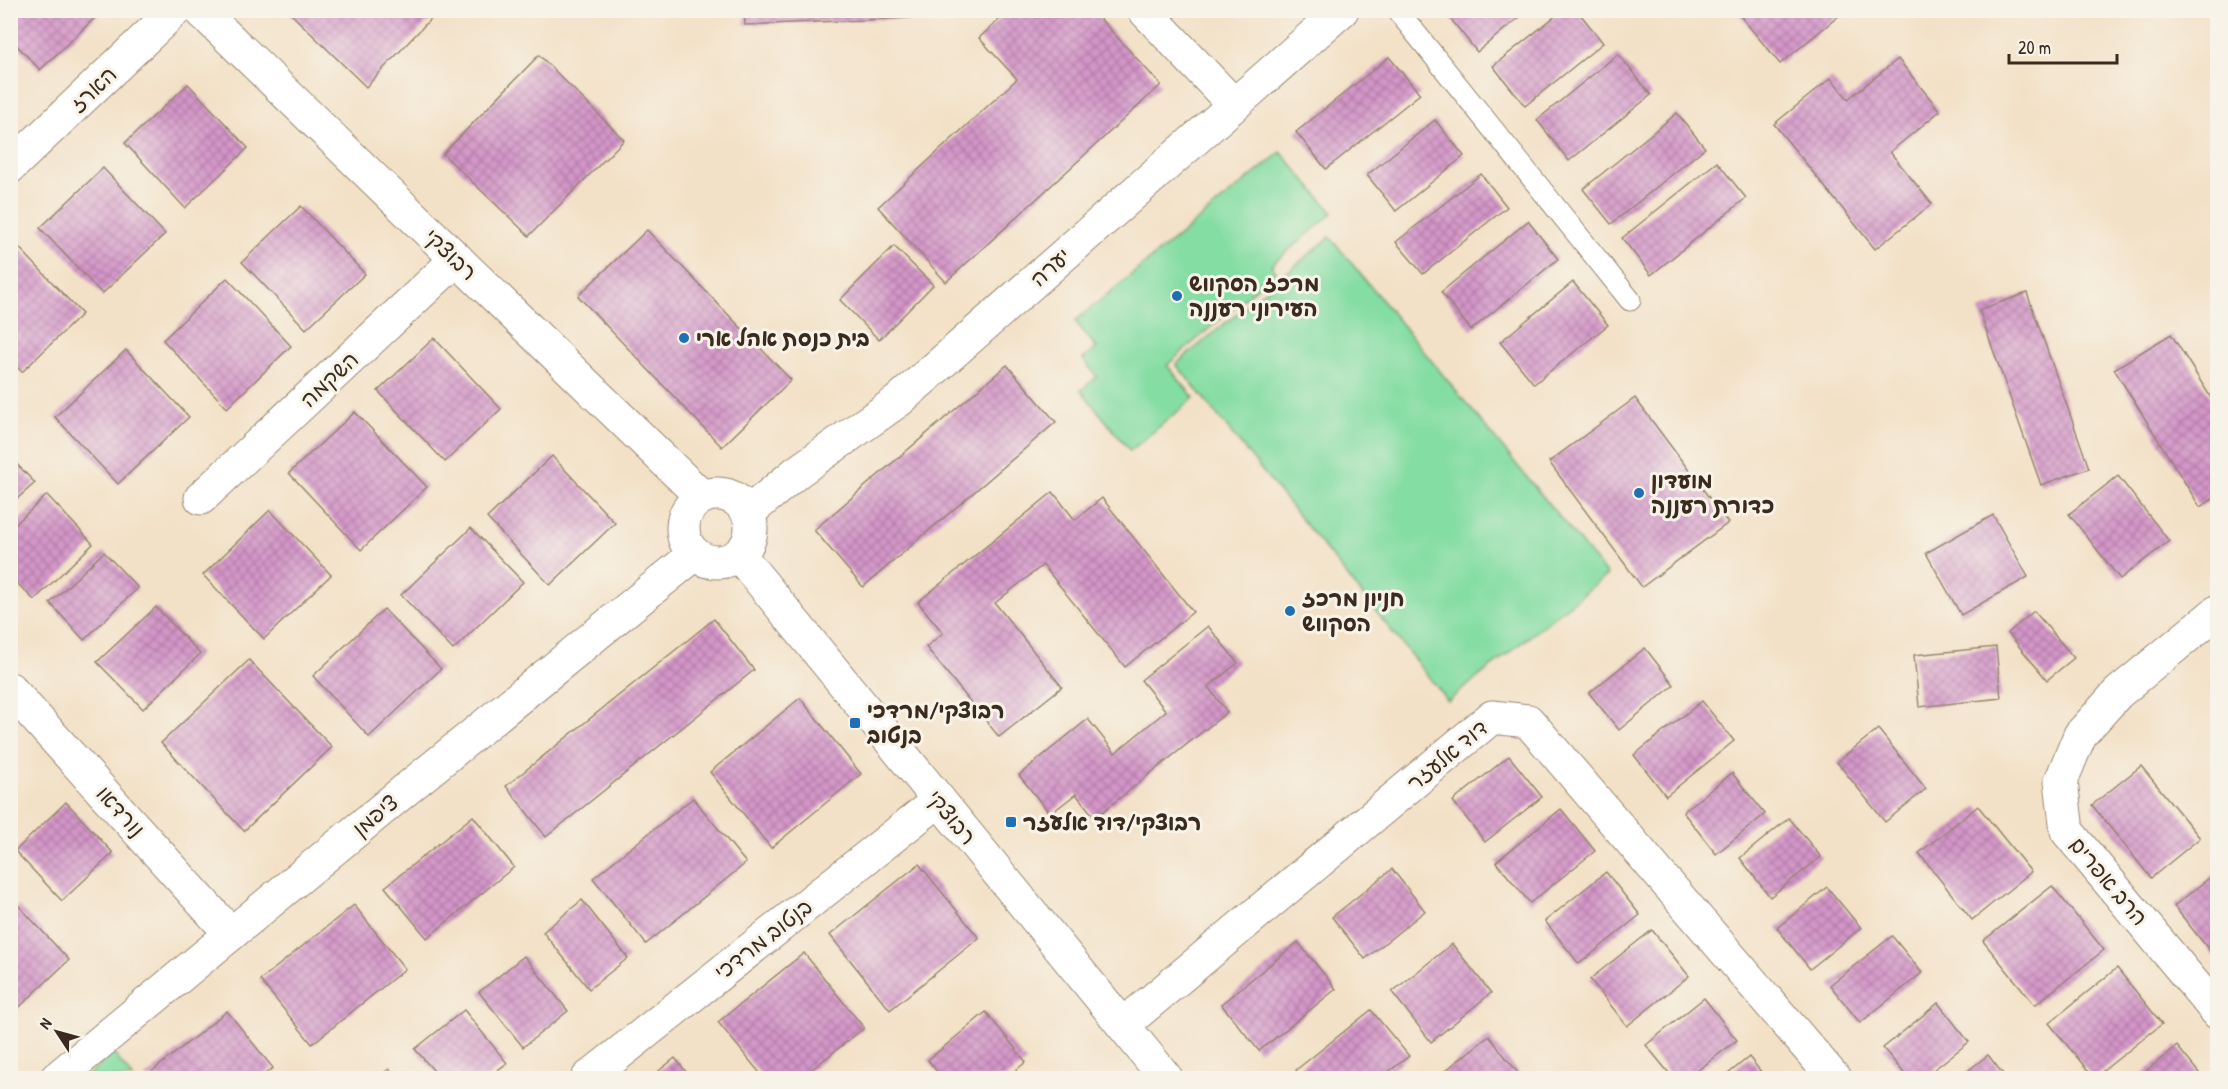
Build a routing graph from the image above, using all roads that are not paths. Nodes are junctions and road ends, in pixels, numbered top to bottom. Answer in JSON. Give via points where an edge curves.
{"nodes":[{"id":1,"x":175,"y":10,"type":"edge"},
{"id":2,"x":200,"y":10,"type":"edge"},
{"id":3,"x":1144,"y":10,"type":"edge"},
{"id":4,"x":1342,"y":10,"type":"edge"},
{"id":5,"x":1397,"y":10,"type":"edge"},
{"id":6,"x":1233,"y":104,"type":"junction"},
{"id":7,"x":10,"y":167,"type":"edge"},
{"id":8,"x":457,"y":259,"type":"junction"},
{"id":9,"x":1630,"y":300,"type":"dead end"},
{"id":10,"x":702,"y":497,"type":"junction"},
{"id":11,"x":201,"y":498,"type":"dead end"},
{"id":12,"x":748,"y":513,"type":"junction"},
{"id":13,"x":695,"y":554,"type":"junction"},
{"id":14,"x":739,"y":555,"type":"junction"},
{"id":15,"x":2217,"y":611,"type":"edge"},
{"id":16,"x":10,"y":689,"type":"edge"},
{"id":17,"x":939,"y":801,"type":"junction"},
{"id":18,"x":231,"y":934,"type":"junction"},
{"id":19,"x":2217,"y":1013,"type":"edge"},
{"id":20,"x":1123,"y":1025,"type":"junction"},
{"id":21,"x":57,"y":1078,"type":"edge"},
{"id":22,"x":588,"y":1078,"type":"edge"},
{"id":23,"x":1166,"y":1078,"type":"edge"},
{"id":24,"x":1834,"y":1078,"type":"edge"}],
"edges":[{"from":1,"to":7,"type":"street","name":"הארז"},
{"from":2,"to":8,"type":"street","name":"רבוצקי"},
{"from":3,"to":6,"type":"street"},
{"from":4,"to":6,"type":"street","name":"יערה"},
{"from":5,"to":9,"type":"lane"},
{"from":6,"to":12,"type":"street","name":"יערה","via":[[898,400],[797,472]]},
{"from":8,"to":10,"type":"street","name":"רבוצקי"},
{"from":8,"to":11,"type":"street","name":"השקמה"},
{"from":10,"to":12,"type":"street","via":[[723,494],[742,504]]},
{"from":10,"to":13,"type":"street","via":[[684,517],[683,531]]},
{"from":12,"to":14,"type":"street","via":[[752,528]]},
{"from":13,"to":14,"type":"street","via":[[717,562]]},
{"from":13,"to":18,"type":"street","name":"ציפמן"},
{"from":14,"to":17,"type":"street","name":"רבוצקי"},
{"from":15,"to":19,"type":"street","name":"הרב אפרים","via":[[2118,693],[2080,735],[2061,781],[2067,831]]},
{"from":16,"to":18,"type":"street","name":"נורדאו"},
{"from":17,"to":20,"type":"street","name":"רבוצקי"},
{"from":17,"to":22,"type":"street","name":"בנטוב מרדכי"},
{"from":18,"to":21,"type":"street","name":"ציפמן"},
{"from":20,"to":23,"type":"street","name":"רבוצקי"},
{"from":20,"to":24,"type":"street","name":"דוד אלעזר","via":[[1492,717],[1528,721]]}]}
